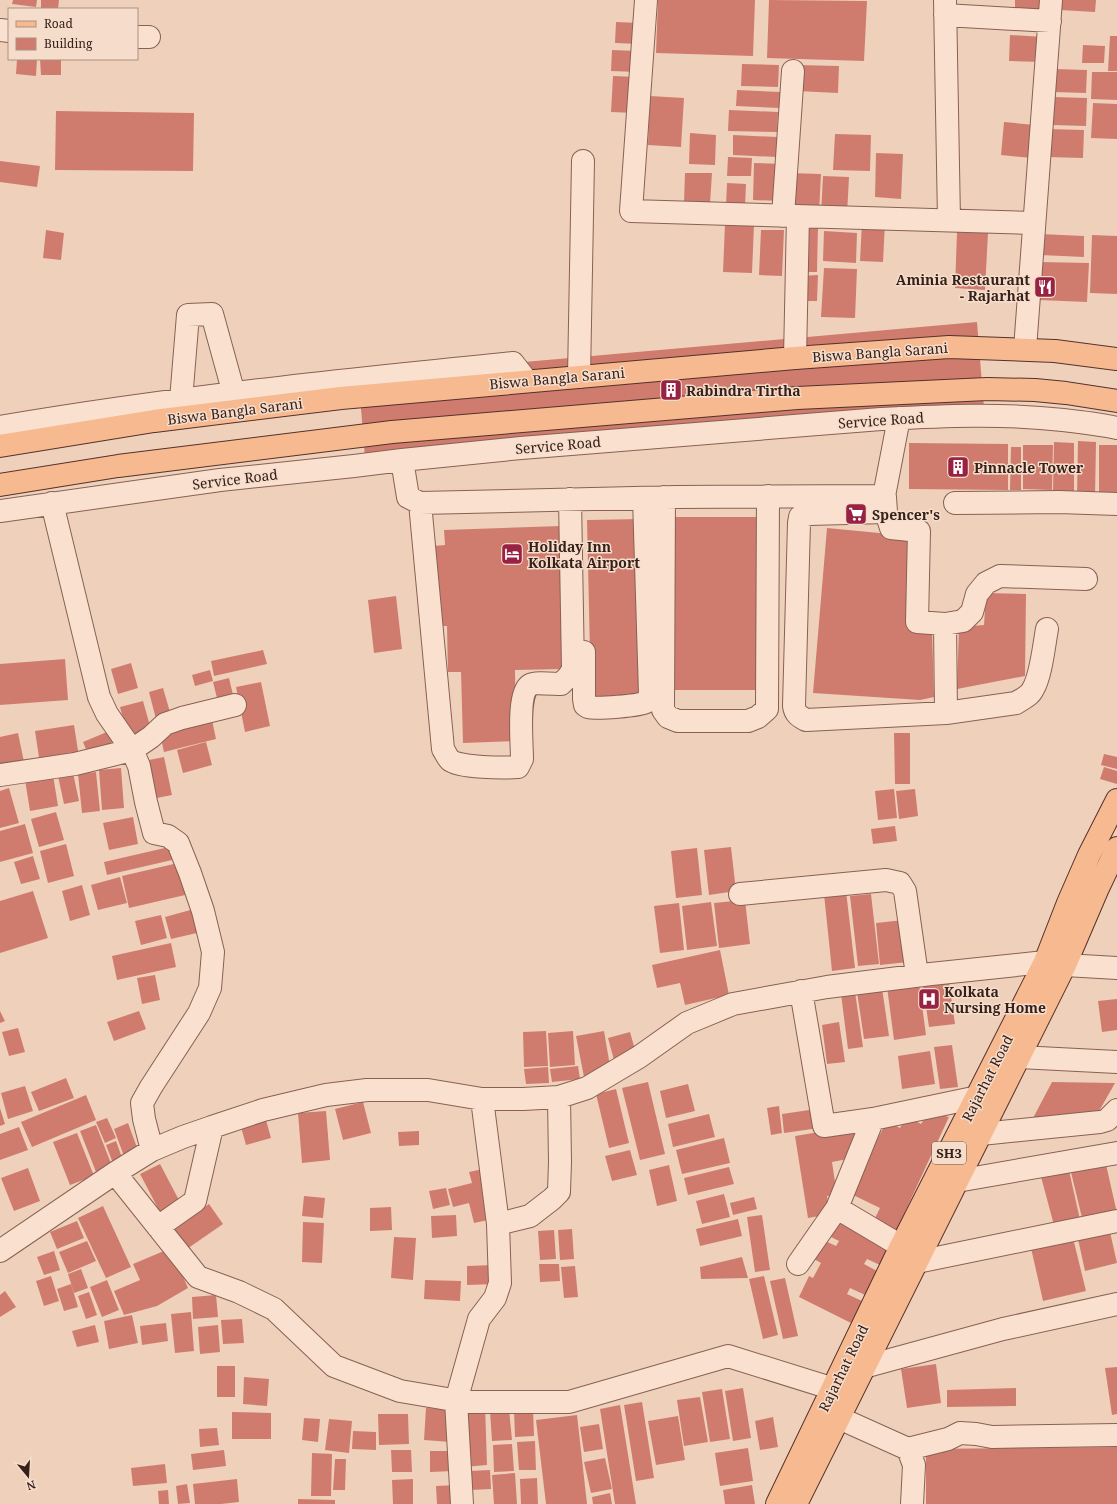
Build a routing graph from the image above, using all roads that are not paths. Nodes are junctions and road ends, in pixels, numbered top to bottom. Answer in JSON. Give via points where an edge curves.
{"nodes":[{"id":1,"x":646,"y":0,"type":"edge"},
{"id":2,"x":945,"y":8,"type":"edge"},
{"id":3,"x":1050,"y":11,"type":"edge"},
{"id":4,"x":793,"y":71,"type":"dead end"},
{"id":5,"x":583,"y":161,"type":"dead end"},
{"id":6,"x":791,"y":216,"type":"junction"},
{"id":7,"x":949,"y":220,"type":"junction"},
{"id":8,"x":1034,"y":223,"type":"junction"},
{"id":9,"x":1025,"y":349,"type":"junction"},
{"id":10,"x":795,"y":358,"type":"junction"},
{"id":11,"x":1117,"y":359,"type":"edge"},
{"id":12,"x":579,"y":376,"type":"junction"},
{"id":13,"x":339,"y":390,"type":"junction"},
{"id":14,"x":234,"y":394,"type":"junction"},
{"id":15,"x":181,"y":400,"type":"junction"},
{"id":16,"x":1117,"y":401,"type":"edge"},
{"id":17,"x":899,"y":418,"type":"junction"},
{"id":18,"x":0,"y":427,"type":"edge"},
{"id":19,"x":1117,"y":428,"type":"edge"},
{"id":20,"x":30,"y":431,"type":"junction"},
{"id":21,"x":0,"y":446,"type":"edge"},
{"id":22,"x":402,"y":460,"type":"junction"},
{"id":23,"x":0,"y":485,"type":"edge"},
{"id":24,"x":768,"y":496,"type":"junction"},
{"id":25,"x":654,"y":497,"type":"junction"},
{"id":26,"x":576,"y":498,"type":"junction"},
{"id":27,"x":52,"y":503,"type":"junction"},
{"id":28,"x":420,"y":503,"type":"junction"},
{"id":29,"x":955,"y":503,"type":"dead end"},
{"id":30,"x":885,"y":504,"type":"junction"},
{"id":31,"x":1117,"y":504,"type":"edge"},
{"id":32,"x":0,"y":511,"type":"edge"},
{"id":33,"x":1086,"y":579,"type":"dead end"},
{"id":34,"x":945,"y":624,"type":"junction"},
{"id":35,"x":1047,"y":629,"type":"dead end"},
{"id":36,"x":235,"y":705,"type":"dead end"},
{"id":37,"x":946,"y":713,"type":"junction"},
{"id":38,"x":132,"y":750,"type":"junction"},
{"id":39,"x":0,"y":775,"type":"edge"},
{"id":40,"x":1117,"y":800,"type":"edge"},
{"id":41,"x":1117,"y":848,"type":"edge"},
{"id":42,"x":740,"y":894,"type":"dead end"},
{"id":43,"x":1055,"y":964,"type":"junction"},
{"id":44,"x":1117,"y":968,"type":"edge"},
{"id":45,"x":916,"y":975,"type":"junction"},
{"id":46,"x":802,"y":992,"type":"junction"},
{"id":47,"x":1019,"y":1057,"type":"junction"},
{"id":48,"x":1117,"y":1062,"type":"edge"},
{"id":49,"x":559,"y":1097,"type":"junction"},
{"id":50,"x":978,"y":1097,"type":"junction"},
{"id":51,"x":482,"y":1098,"type":"junction"},
{"id":52,"x":1117,"y":1110,"type":"edge"},
{"id":53,"x":873,"y":1119,"type":"junction"},
{"id":54,"x":212,"y":1127,"type":"junction"},
{"id":55,"x":959,"y":1134,"type":"junction"},
{"id":56,"x":981,"y":1134,"type":"junction"},
{"id":57,"x":152,"y":1150,"type":"junction"},
{"id":58,"x":1117,"y":1153,"type":"edge"},
{"id":59,"x":115,"y":1173,"type":"junction"},
{"id":60,"x":957,"y":1181,"type":"junction"},
{"id":61,"x":837,"y":1208,"type":"junction"},
{"id":62,"x":1117,"y":1221,"type":"edge"},
{"id":63,"x":498,"y":1224,"type":"junction"},
{"id":64,"x":158,"y":1226,"type":"junction"},
{"id":65,"x":901,"y":1246,"type":"junction"},
{"id":66,"x":0,"y":1251,"type":"edge"},
{"id":67,"x":917,"y":1262,"type":"junction"},
{"id":68,"x":798,"y":1264,"type":"dead end"},
{"id":69,"x":1117,"y":1304,"type":"edge"},
{"id":70,"x":864,"y":1367,"type":"junction"},
{"id":71,"x":842,"y":1392,"type":"junction"},
{"id":72,"x":456,"y":1401,"type":"junction"},
{"id":73,"x":839,"y":1418,"type":"junction"},
{"id":74,"x":1117,"y":1435,"type":"edge"},
{"id":75,"x":908,"y":1448,"type":"junction"},
{"id":76,"x":462,"y":1504,"type":"edge"},
{"id":77,"x":777,"y":1504,"type":"edge"},
{"id":78,"x":796,"y":1504,"type":"edge"},
{"id":79,"x":912,"y":1504,"type":"edge"}],
"edges":[{"from":1,"to":6,"type":"street","via":[[631,211]]},
{"from":2,"to":3,"type":"street"},
{"from":2,"to":7,"type":"street"},
{"from":3,"to":8,"type":"street"},
{"from":4,"to":6,"type":"street"},
{"from":5,"to":12,"type":"street"},
{"from":6,"to":7,"type":"street"},
{"from":6,"to":10,"type":"street"},
{"from":7,"to":8,"type":"street"},
{"from":8,"to":9,"type":"street"},
{"from":9,"to":10,"type":"main road","name":"Biswa Bangla Sarani","via":[[949,347]]},
{"from":9,"to":11,"type":"main road","name":"Biswa Bangla Sarani"},
{"from":10,"to":12,"type":"main road","name":"Biswa Bangla Sarani"},
{"from":12,"to":13,"type":"main road","name":"Biswa Bangla Sarani"},
{"from":13,"to":14,"type":"street"},
{"from":13,"to":20,"type":"main road","name":"Biswa Bangla Sarani","via":[[154,421]]},
{"from":14,"to":15,"type":"street"},
{"from":14,"to":15,"type":"street","via":[[212,314],[194,314],[188,315]]},
{"from":15,"to":20,"type":"street"},
{"from":16,"to":23,"type":"main road","via":[[1066,393],[1012,389],[797,398],[392,432],[118,466]]},
{"from":17,"to":19,"type":"street","name":"Service Road","via":[[1025,416],[1102,424]]},
{"from":17,"to":22,"type":"street","name":"Service Road","via":[[528,447]]},
{"from":17,"to":30,"type":"street"},
{"from":18,"to":20,"type":"street"},
{"from":20,"to":21,"type":"main road","name":"Biswa Bangla Sarani"},
{"from":22,"to":27,"type":"street","name":"Service Road","via":[[220,480]]},
{"from":22,"to":28,"type":"street","via":[[408,497]]},
{"from":24,"to":25,"type":"street"},
{"from":24,"to":25,"type":"street","via":[[767,710],[748,721],[678,721],[668,717],[663,710]]},
{"from":24,"to":30,"type":"street"},
{"from":25,"to":26,"type":"street"},
{"from":25,"to":26,"type":"street","via":[[650,694],[645,702],[637,705],[593,708],[588,708],[584,699]]},
{"from":26,"to":28,"type":"street"},
{"from":26,"to":28,"type":"street","via":[[573,669],[561,684],[532,684],[526,688],[522,701],[522,759],[518,767],[509,768],[459,765],[450,760],[443,749]]},
{"from":27,"to":32,"type":"street","name":"Service Road"},
{"from":27,"to":38,"type":"street","via":[[99,697],[107,714]]},
{"from":29,"to":31,"type":"street"},
{"from":30,"to":34,"type":"street","via":[[891,528],[919,531],[917,622]]},
{"from":30,"to":37,"type":"street","via":[[800,517],[795,712],[806,720]]},
{"from":33,"to":34,"type":"street","via":[[1000,576],[986,583],[977,594],[972,612],[963,621]]},
{"from":34,"to":37,"type":"street"},
{"from":35,"to":37,"type":"street","via":[[1037,678],[1033,690],[1025,698],[1016,702]]},
{"from":36,"to":38,"type":"street","via":[[165,724]]},
{"from":38,"to":39,"type":"street","via":[[75,764]]},
{"from":38,"to":57,"type":"street","via":[[139,766],[154,833],[168,836],[178,843],[203,911],[213,952],[210,988],[199,1013],[142,1103]]},
{"from":40,"to":43,"type":"main road","name":"Rajarhat Road","number":"SH3","via":[[1088,855],[1068,902]]},
{"from":41,"to":43,"type":"main road","name":"Rajarhat Road","number":"SH3","via":[[1098,888]]},
{"from":42,"to":45,"type":"street","via":[[886,880],[900,884],[905,891]]},
{"from":43,"to":44,"type":"street"},
{"from":43,"to":45,"type":"street"},
{"from":43,"to":47,"type":"main road","name":"Rajarhat Road","number":"SH3"},
{"from":43,"to":50,"type":"main road","name":"Rajarhat Road","number":"SH3"},
{"from":45,"to":46,"type":"street","via":[[827,986]]},
{"from":46,"to":49,"type":"street","via":[[733,1004],[687,1023],[639,1057],[587,1088]]},
{"from":46,"to":53,"type":"street","via":[[824,1126]]},
{"from":47,"to":48,"type":"street"},
{"from":47,"to":56,"type":"main road","name":"Rajarhat Road","number":"SH3"},
{"from":49,"to":51,"type":"street"},
{"from":49,"to":63,"type":"street","via":[[559,1192],[530,1216]]},
{"from":50,"to":53,"type":"street"},
{"from":50,"to":55,"type":"main road","name":"Rajarhat Road","number":"SH3"},
{"from":51,"to":54,"type":"street","via":[[428,1090],[367,1090],[326,1095],[271,1108]]},
{"from":51,"to":63,"type":"street"},
{"from":52,"to":56,"type":"street","via":[[1107,1120],[1100,1122]]},
{"from":53,"to":61,"type":"street"},
{"from":54,"to":57,"type":"street"},
{"from":54,"to":64,"type":"street","via":[[195,1201]]},
{"from":55,"to":56,"type":"street"},
{"from":55,"to":65,"type":"main road","name":"Rajarhat Road","number":"SH3"},
{"from":56,"to":60,"type":"main road","name":"Rajarhat Road","number":"SH3"},
{"from":57,"to":59,"type":"street"},
{"from":58,"to":60,"type":"street"},
{"from":59,"to":64,"type":"street"},
{"from":59,"to":66,"type":"street"},
{"from":60,"to":67,"type":"main road","name":"Rajarhat Road","number":"SH3"},
{"from":61,"to":65,"type":"street"},
{"from":61,"to":68,"type":"street"},
{"from":62,"to":67,"type":"street"},
{"from":63,"to":72,"type":"street","via":[[500,1283],[495,1298],[479,1319]]},
{"from":64,"to":72,"type":"street","via":[[198,1277],[274,1308],[334,1366],[400,1391]]},
{"from":65,"to":71,"type":"main road","name":"Rajarhat Road","number":"SH3"},
{"from":67,"to":70,"type":"main road","name":"Rajarhat Road","number":"SH3"},
{"from":69,"to":70,"type":"street","via":[[1003,1329]]},
{"from":70,"to":71,"type":"main road","name":"Rajarhat Road","number":"SH3"},
{"from":71,"to":72,"type":"street","via":[[728,1356],[570,1402]]},
{"from":71,"to":73,"type":"main road","name":"Rajarhat Road","number":"SH3"},
{"from":71,"to":77,"type":"main road","name":"Rajarhat Road","number":"SH3"},
{"from":72,"to":76,"type":"street"},
{"from":73,"to":75,"type":"street"},
{"from":73,"to":78,"type":"main road","name":"Rajarhat Road","number":"SH3"},
{"from":74,"to":75,"type":"street","via":[[992,1437],[960,1433],[948,1439]]},
{"from":75,"to":79,"type":"street","via":[[914,1465]]}]}
